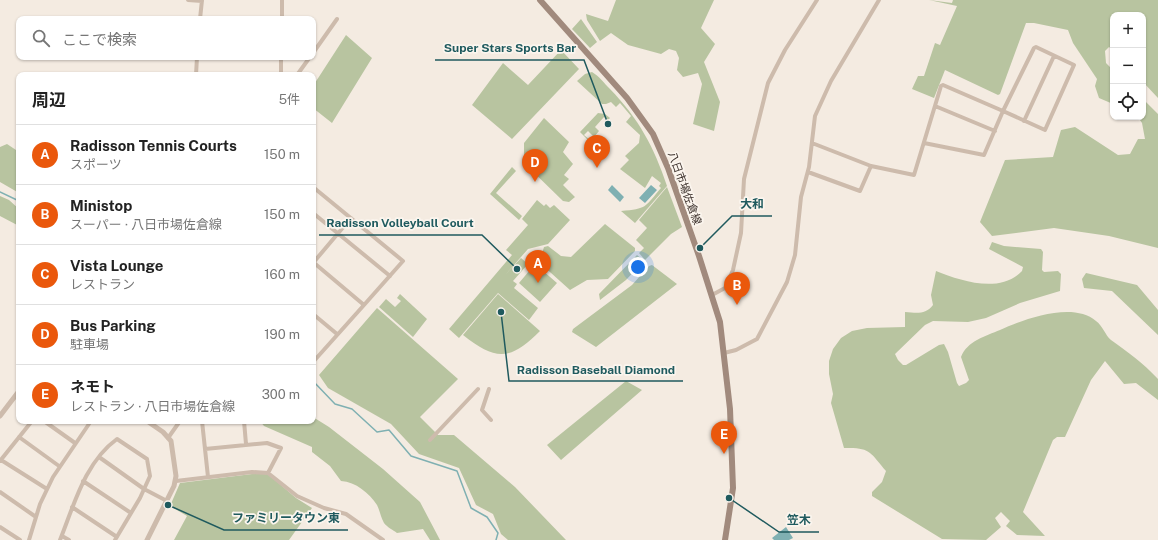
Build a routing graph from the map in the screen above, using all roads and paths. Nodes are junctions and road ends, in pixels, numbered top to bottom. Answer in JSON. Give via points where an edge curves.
{"nodes":[{"id":1,"x":188,"y":0,"type":"edge"},
{"id":2,"x":202,"y":0,"type":"edge"},
{"id":3,"x":282,"y":0,"type":"edge"},
{"id":4,"x":540,"y":0,"type":"edge"},
{"id":5,"x":817,"y":0,"type":"edge"},
{"id":6,"x":879,"y":0,"type":"edge"},
{"id":7,"x":200,"y":16,"type":"edge"},
{"id":8,"x":282,"y":16,"type":"edge"},
{"id":9,"x":337,"y":19,"type":"dead end"},
{"id":10,"x":316,"y":49,"type":"edge"},
{"id":11,"x":1054,"y":56,"type":"junction"},
{"id":12,"x":197,"y":60,"type":"edge"},
{"id":13,"x":281,"y":60,"type":"edge"},
{"id":14,"x":308,"y":60,"type":"edge"},
{"id":15,"x":196,"y":72,"type":"edge"},
{"id":16,"x":281,"y":72,"type":"edge"},
{"id":17,"x":299,"y":72,"type":"edge"},
{"id":18,"x":935,"y":106,"type":"junction"},
{"id":19,"x":1003,"y":111,"type":"junction"},
{"id":20,"x":1024,"y":121,"type":"junction"},
{"id":21,"x":995,"y":131,"type":"junction"},
{"id":22,"x":812,"y":143,"type":"junction"},
{"id":23,"x":924,"y":143,"type":"junction"},
{"id":24,"x":871,"y":166,"type":"junction"},
{"id":25,"x":808,"y":172,"type":"junction"},
{"id":26,"x":316,"y":189,"type":"edge"},
{"id":27,"x":316,"y":215,"type":"edge"},
{"id":28,"x":351,"y":218,"type":"junction"},
{"id":29,"x":338,"y":233,"type":"junction"},
{"id":30,"x":316,"y":259,"type":"edge"},
{"id":31,"x":316,"y":265,"type":"edge"},
{"id":32,"x":390,"y":276,"type":"junction"},
{"id":33,"x":712,"y":295,"type":"junction"},
{"id":34,"x":364,"y":305,"type":"junction"},
{"id":35,"x":316,"y":316,"type":"edge"},
{"id":36,"x":338,"y":334,"type":"junction"},
{"id":37,"x":724,"y":353,"type":"junction"},
{"id":38,"x":316,"y":359,"type":"edge"},
{"id":39,"x":489,"y":388,"type":"dead end"},
{"id":40,"x":478,"y":389,"type":"dead end"},
{"id":41,"x":16,"y":398,"type":"edge"},
{"id":42,"x":0,"y":416,"type":"edge"},
{"id":43,"x":491,"y":420,"type":"dead end"},
{"id":44,"x":30,"y":424,"type":"edge"},
{"id":45,"x":48,"y":424,"type":"edge"},
{"id":46,"x":91,"y":424,"type":"edge"},
{"id":47,"x":151,"y":424,"type":"edge"},
{"id":48,"x":178,"y":424,"type":"edge"},
{"id":49,"x":202,"y":424,"type":"edge"},
{"id":50,"x":244,"y":424,"type":"edge"},
{"id":51,"x":19,"y":437,"type":"junction"},
{"id":52,"x":168,"y":438,"type":"junction"},
{"id":53,"x":430,"y":440,"type":"dead end"},
{"id":54,"x":75,"y":443,"type":"junction"},
{"id":55,"x":246,"y":444,"type":"junction"},
{"id":56,"x":205,"y":449,"type":"junction"},
{"id":57,"x":99,"y":458,"type":"junction"},
{"id":58,"x":0,"y":460,"type":"edge"},
{"id":59,"x":59,"y":466,"type":"junction"},
{"id":60,"x":268,"y":473,"type":"junction"},
{"id":61,"x":208,"y":477,"type":"junction"},
{"id":62,"x":83,"y":481,"type":"junction"},
{"id":63,"x":176,"y":481,"type":"junction"},
{"id":64,"x":47,"y":489,"type":"junction"},
{"id":65,"x":144,"y":489,"type":"junction"},
{"id":66,"x":0,"y":492,"type":"edge"},
{"id":67,"x":167,"y":501,"type":"junction"},
{"id":68,"x":72,"y":507,"type":"junction"},
{"id":69,"x":131,"y":513,"type":"junction"},
{"id":70,"x":36,"y":517,"type":"junction"},
{"id":71,"x":0,"y":527,"type":"edge"},
{"id":72,"x":61,"y":538,"type":"edge"},
{"id":73,"x":116,"y":538,"type":"edge"},
{"id":74,"x":20,"y":540,"type":"edge"},
{"id":75,"x":29,"y":540,"type":"edge"},
{"id":76,"x":69,"y":540,"type":"edge"},
{"id":77,"x":147,"y":540,"type":"edge"},
{"id":78,"x":383,"y":540,"type":"edge"},
{"id":79,"x":725,"y":540,"type":"edge"}],
"edges":[{"from":1,"to":2,"type":"street"},
{"from":2,"to":7,"type":"street"},
{"from":3,"to":8,"type":"street"},
{"from":4,"to":33,"type":"main road","name":"八日市場佐倉線","via":[[627,98],[653,134],[668,168]]},
{"from":5,"to":33,"type":"street","via":[[785,50],[768,83],[744,179],[741,233],[733,270],[725,288]]},
{"from":6,"to":22,"type":"street","via":[[823,96],[815,116]]},
{"from":9,"to":10,"type":"street"},
{"from":11,"to":19,"type":"street","via":[[1034,48]]},
{"from":11,"to":20,"type":"street"},
{"from":11,"to":20,"type":"street","via":[[1074,65],[1044,130]]},
{"from":12,"to":15,"type":"street"},
{"from":13,"to":16,"type":"street"},
{"from":14,"to":17,"type":"street"},
{"from":18,"to":19,"type":"street","via":[[943,85]]},
{"from":18,"to":21,"type":"street"},
{"from":18,"to":23,"type":"street"},
{"from":19,"to":20,"type":"street"},
{"from":19,"to":21,"type":"street"},
{"from":21,"to":23,"type":"street","via":[[984,155]]},
{"from":22,"to":24,"type":"street"},
{"from":22,"to":25,"type":"street"},
{"from":23,"to":24,"type":"street","via":[[914,175]]},
{"from":24,"to":25,"type":"street","via":[[860,191]]},
{"from":25,"to":37,"type":"street","via":[[804,182],[795,255],[787,282],[757,339]]},
{"from":26,"to":28,"type":"street"},
{"from":27,"to":29,"type":"street"},
{"from":28,"to":29,"type":"street"},
{"from":28,"to":32,"type":"street","via":[[403,261]]},
{"from":29,"to":30,"type":"street"},
{"from":29,"to":32,"type":"street"},
{"from":31,"to":34,"type":"street"},
{"from":32,"to":34,"type":"street"},
{"from":33,"to":37,"type":"main road","name":"八日市場佐倉線","via":[[720,322]]},
{"from":34,"to":36,"type":"street"},
{"from":35,"to":36,"type":"street"},
{"from":36,"to":38,"type":"street"},
{"from":37,"to":79,"type":"main road","name":"八日市場佐倉線","via":[[733,475]]},
{"from":39,"to":43,"type":"street","via":[[482,410]]},
{"from":40,"to":53,"type":"street"},
{"from":41,"to":42,"type":"street"},
{"from":44,"to":51,"type":"street"},
{"from":45,"to":54,"type":"street"},
{"from":46,"to":54,"type":"street"},
{"from":47,"to":52,"type":"street"},
{"from":48,"to":52,"type":"street"},
{"from":49,"to":56,"type":"street"},
{"from":50,"to":55,"type":"street"},
{"from":51,"to":58,"type":"street"},
{"from":51,"to":59,"type":"street"},
{"from":52,"to":63,"type":"street","via":[[172,445]]},
{"from":54,"to":59,"type":"street"},
{"from":55,"to":56,"type":"street"},
{"from":55,"to":60,"type":"street","via":[[267,443],[281,448]]},
{"from":56,"to":61,"type":"street"},
{"from":57,"to":62,"type":"street"},
{"from":57,"to":65,"type":"street"},
{"from":57,"to":65,"type":"street","via":[[117,439],[142,455],[148,462],[150,476]]},
{"from":58,"to":64,"type":"street"},
{"from":59,"to":64,"type":"street"},
{"from":60,"to":61,"type":"street","via":[[252,472]]},
{"from":60,"to":78,"type":"street","via":[[297,496],[346,514]]},
{"from":61,"to":63,"type":"street"},
{"from":62,"to":68,"type":"street"},
{"from":62,"to":69,"type":"street"},
{"from":63,"to":67,"type":"street"},
{"from":64,"to":70,"type":"street"},
{"from":65,"to":67,"type":"street"},
{"from":65,"to":69,"type":"street"},
{"from":66,"to":70,"type":"street"},
{"from":67,"to":77,"type":"street"},
{"from":68,"to":72,"type":"street"},
{"from":68,"to":73,"type":"street"},
{"from":69,"to":73,"type":"street"},
{"from":70,"to":75,"type":"street"},
{"from":71,"to":74,"type":"street"},
{"from":72,"to":76,"type":"street"}]}
